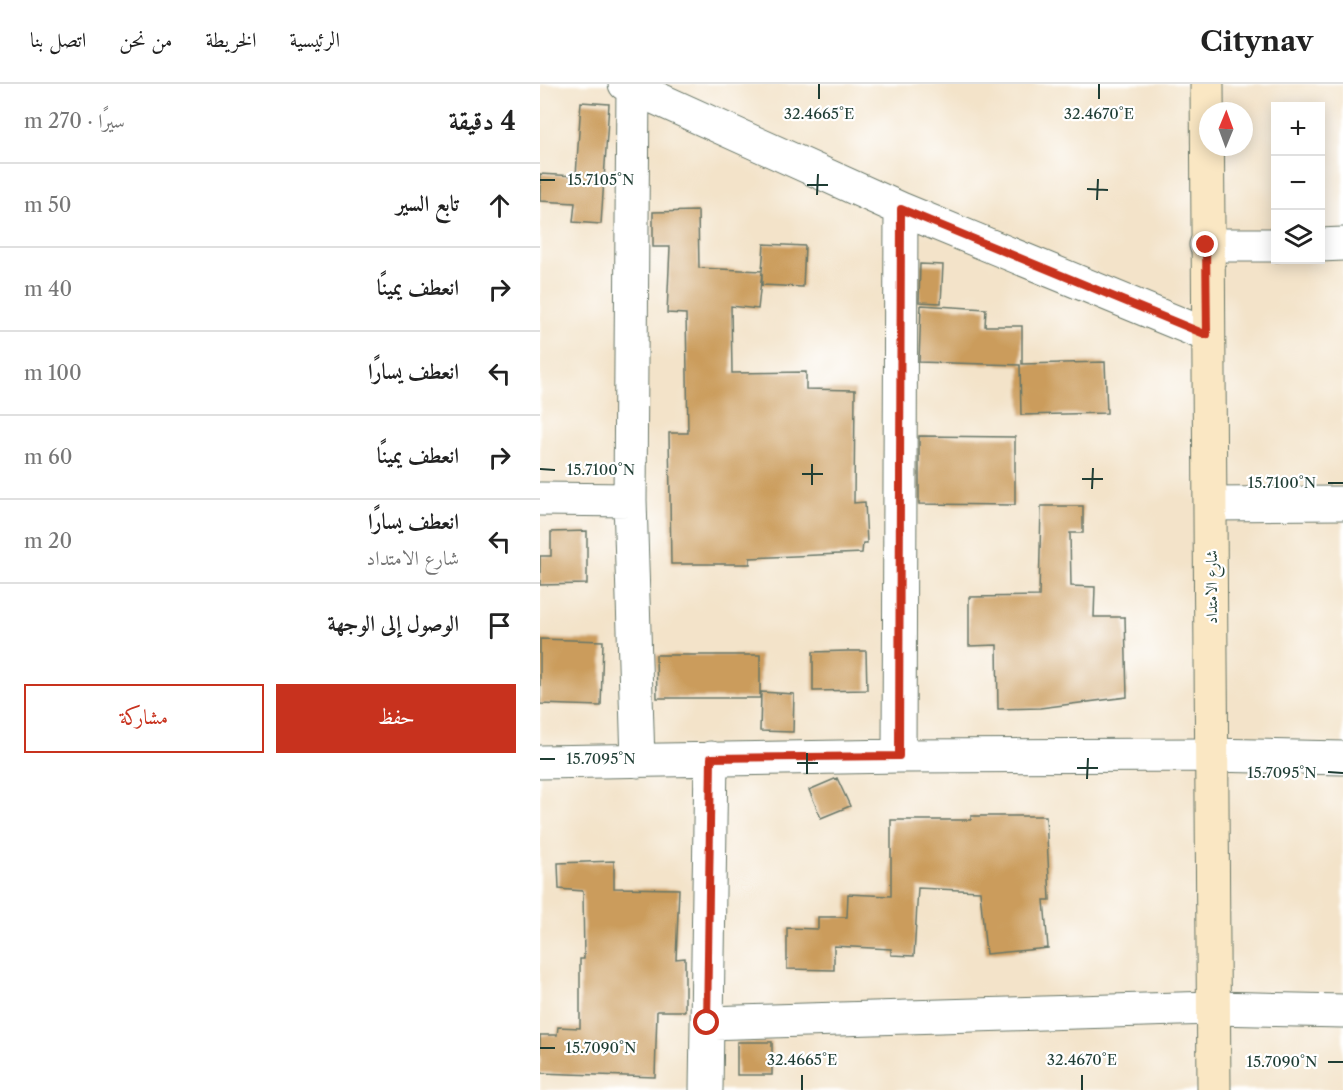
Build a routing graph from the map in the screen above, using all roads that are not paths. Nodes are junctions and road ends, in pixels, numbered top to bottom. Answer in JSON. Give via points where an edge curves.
{"nodes":[{"id":1,"x":1207,"y":84,"type":"edge"},
{"id":2,"x":630,"y":85,"type":"edge"},
{"id":3,"x":901,"y":209,"type":"junction"},
{"id":4,"x":1343,"y":244,"type":"edge"},
{"id":5,"x":1206,"y":245,"type":"junction"},
{"id":6,"x":1271,"y":245,"type":"edge"},
{"id":7,"x":1325,"y":245,"type":"edge"},
{"id":8,"x":1207,"y":335,"type":"junction"},
{"id":9,"x":540,"y":499,"type":"edge"},
{"id":10,"x":630,"y":500,"type":"junction"},
{"id":11,"x":1343,"y":503,"type":"edge"},
{"id":12,"x":1211,"y":504,"type":"junction"},
{"id":13,"x":1210,"y":755,"type":"junction"},
{"id":14,"x":899,"y":756,"type":"junction"},
{"id":15,"x":711,"y":758,"type":"junction"},
{"id":16,"x":1343,"y":758,"type":"edge"},
{"id":17,"x":638,"y":761,"type":"junction"},
{"id":18,"x":540,"y":762,"type":"edge"},
{"id":19,"x":1213,"y":1008,"type":"junction"},
{"id":20,"x":1343,"y":1011,"type":"edge"},
{"id":21,"x":707,"y":1023,"type":"junction"},
{"id":22,"x":706,"y":1090,"type":"edge"},
{"id":23,"x":1214,"y":1090,"type":"edge"}],
"edges":[{"from":1,"to":5,"type":"street","name":"شارع الامتداد"},
{"from":2,"to":3,"type":"street"},
{"from":2,"to":10,"type":"street"},
{"from":3,"to":8,"type":"street"},
{"from":3,"to":14,"type":"street"},
{"from":4,"to":7,"type":"street"},
{"from":5,"to":6,"type":"street"},
{"from":5,"to":8,"type":"street","name":"شارع الامتداد"},
{"from":8,"to":12,"type":"street","name":"شارع الامتداد"},
{"from":9,"to":10,"type":"street"},
{"from":10,"to":17,"type":"street"},
{"from":11,"to":12,"type":"street"},
{"from":12,"to":13,"type":"street","name":"شارع الامتداد"},
{"from":13,"to":14,"type":"street"},
{"from":13,"to":16,"type":"street"},
{"from":13,"to":19,"type":"street","name":"شارع الامتداد"},
{"from":14,"to":15,"type":"street"},
{"from":15,"to":17,"type":"street"},
{"from":15,"to":21,"type":"street"},
{"from":17,"to":18,"type":"street"},
{"from":19,"to":20,"type":"street"},
{"from":19,"to":21,"type":"street"},
{"from":19,"to":23,"type":"street","name":"شارع الامتداد"},
{"from":21,"to":22,"type":"street"}]}
